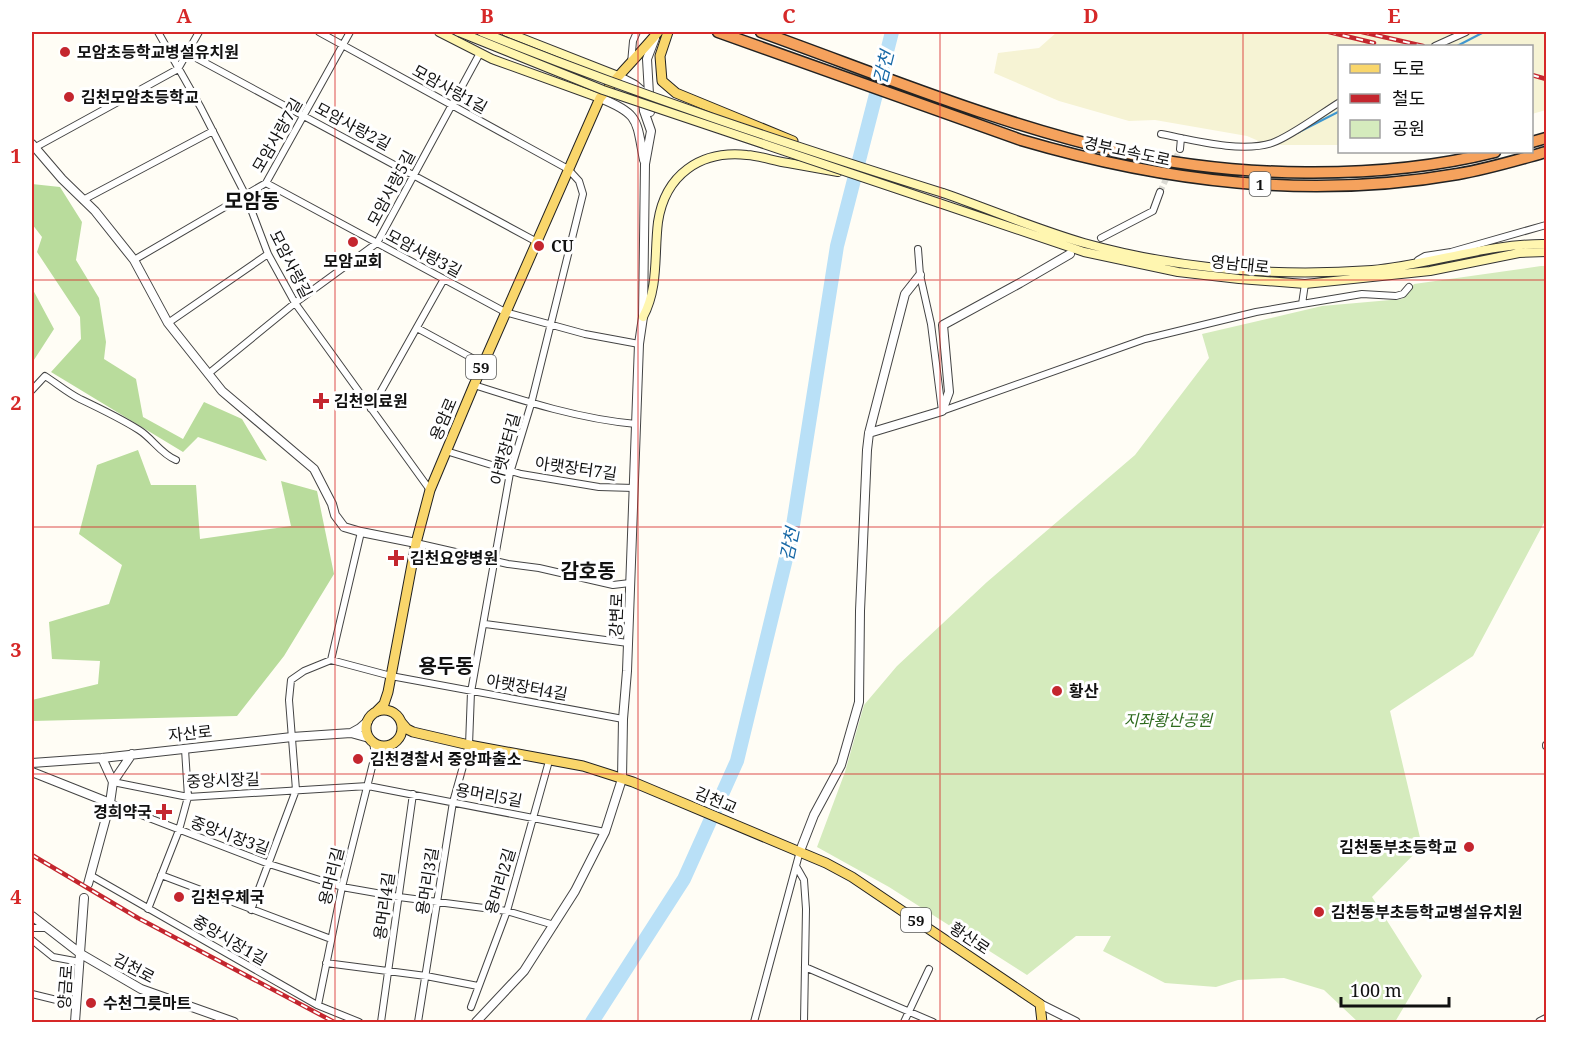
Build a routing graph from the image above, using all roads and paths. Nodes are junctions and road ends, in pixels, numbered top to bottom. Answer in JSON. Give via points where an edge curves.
{"nodes":[{"id":1,"x":159,"y":32,"type":"edge"},
{"id":2,"x":199,"y":32,"type":"edge"},
{"id":3,"x":319,"y":32,"type":"edge"},
{"id":4,"x":350,"y":32,"type":"edge"},
{"id":5,"x":439,"y":32,"type":"edge"},
{"id":6,"x":459,"y":32,"type":"edge"},
{"id":7,"x":482,"y":32,"type":"edge"},
{"id":8,"x":506,"y":32,"type":"edge"},
{"id":9,"x":637,"y":32,"type":"edge"},
{"id":10,"x":658,"y":32,"type":"edge"},
{"id":11,"x":668,"y":32,"type":"edge"},
{"id":12,"x":718,"y":32,"type":"edge"},
{"id":13,"x":761,"y":32,"type":"edge"},
{"id":14,"x":1466,"y":32,"type":"edge"},
{"id":15,"x":342,"y":44,"type":"junction"},
{"id":16,"x":1437,"y":45,"type":"edge"},
{"id":17,"x":187,"y":53,"type":"junction"},
{"id":18,"x":480,"y":53,"type":"junction"},
{"id":19,"x":631,"y":65,"type":"junction"},
{"id":20,"x":178,"y":69,"type":"junction"},
{"id":21,"x":618,"y":76,"type":"junction"},
{"id":22,"x":600,"y":98,"type":"junction"},
{"id":23,"x":1338,"y":103,"type":"edge"},
{"id":24,"x":451,"y":104,"type":"junction"},
{"id":25,"x":305,"y":116,"type":"junction"},
{"id":26,"x":213,"y":131,"type":"junction"},
{"id":27,"x":651,"y":131,"type":"junction"},
{"id":28,"x":1161,"y":134,"type":"dead end"},
{"id":29,"x":1181,"y":138,"type":"junction"},
{"id":30,"x":33,"y":146,"type":"edge"},
{"id":31,"x":1180,"y":149,"type":"tunnel mouth"},
{"id":32,"x":1546,"y":152,"type":"edge"},
{"id":33,"x":1490,"y":153,"type":"edge"},
{"id":34,"x":645,"y":164,"type":"junction"},
{"id":35,"x":568,"y":169,"type":"junction"},
{"id":36,"x":852,"y":169,"type":"junction"},
{"id":37,"x":413,"y":174,"type":"junction"},
{"id":38,"x":267,"y":183,"type":"junction"},
{"id":39,"x":1160,"y":192,"type":"tunnel mouth"},
{"id":40,"x":246,"y":196,"type":"junction"},
{"id":41,"x":83,"y":200,"type":"junction"},
{"id":42,"x":1546,"y":225,"type":"edge"},
{"id":43,"x":1101,"y":238,"type":"dead end"},
{"id":44,"x":537,"y":242,"type":"junction"},
{"id":45,"x":377,"y":243,"type":"junction"},
{"id":46,"x":1546,"y":244,"type":"edge"},
{"id":47,"x":918,"y":249,"type":"dead end"},
{"id":48,"x":1546,"y":252,"type":"edge"},
{"id":49,"x":268,"y":254,"type":"junction"},
{"id":50,"x":1070,"y":254,"type":"dead end"},
{"id":51,"x":134,"y":260,"type":"junction"},
{"id":52,"x":1418,"y":260,"type":"dead end"},
{"id":53,"x":920,"y":275,"type":"junction"},
{"id":54,"x":444,"y":279,"type":"junction"},
{"id":55,"x":1305,"y":284,"type":"junction"},
{"id":56,"x":1408,"y":287,"type":"dead end"},
{"id":57,"x":295,"y":303,"type":"junction"},
{"id":58,"x":1302,"y":304,"type":"junction"},
{"id":59,"x":505,"y":312,"type":"junction"},
{"id":60,"x":644,"y":317,"type":"junction"},
{"id":61,"x":168,"y":324,"type":"junction"},
{"id":62,"x":551,"y":325,"type":"junction"},
{"id":63,"x":417,"y":328,"type":"junction"},
{"id":64,"x":639,"y":344,"type":"junction"},
{"id":65,"x":483,"y":364,"type":"junction"},
{"id":66,"x":208,"y":374,"type":"junction"},
{"id":67,"x":474,"y":385,"type":"junction"},
{"id":68,"x":32,"y":390,"type":"edge"},
{"id":69,"x":531,"y":404,"type":"junction"},
{"id":70,"x":371,"y":409,"type":"junction"},
{"id":71,"x":942,"y":411,"type":"junction"},
{"id":72,"x":636,"y":424,"type":"junction"},
{"id":73,"x":869,"y":433,"type":"junction"},
{"id":74,"x":446,"y":450,"type":"junction"},
{"id":75,"x":176,"y":460,"type":"dead end"},
{"id":76,"x":511,"y":471,"type":"junction"},
{"id":77,"x":634,"y":488,"type":"junction"},
{"id":78,"x":430,"y":490,"type":"junction"},
{"id":79,"x":361,"y":532,"type":"junction"},
{"id":80,"x":416,"y":543,"type":"junction"},
{"id":81,"x":495,"y":561,"type":"junction"},
{"id":82,"x":630,"y":583,"type":"junction"},
{"id":83,"x":485,"y":624,"type":"junction"},
{"id":84,"x":628,"y":643,"type":"junction"},
{"id":85,"x":331,"y":660,"type":"junction"},
{"id":86,"x":391,"y":676,"type":"junction"},
{"id":87,"x":472,"y":691,"type":"junction"},
{"id":88,"x":388,"y":692,"type":"junction"},
{"id":89,"x":376,"y":712,"type":"junction"},
{"id":90,"x":394,"y":713,"type":"junction"},
{"id":91,"x":622,"y":719,"type":"junction"},
{"id":92,"x":368,"y":720,"type":"junction"},
{"id":93,"x":401,"y":722,"type":"junction"},
{"id":94,"x":413,"y":732,"type":"junction"},
{"id":95,"x":351,"y":733,"type":"junction"},
{"id":96,"x":292,"y":737,"type":"junction"},
{"id":97,"x":399,"y":738,"type":"junction"},
{"id":98,"x":371,"y":740,"type":"junction"},
{"id":99,"x":469,"y":745,"type":"junction"},
{"id":100,"x":384,"y":746,"type":"junction"},
{"id":101,"x":185,"y":749,"type":"junction"},
{"id":102,"x":132,"y":754,"type":"junction"},
{"id":103,"x":375,"y":755,"type":"junction"},
{"id":104,"x":102,"y":758,"type":"junction"},
{"id":105,"x":549,"y":761,"type":"junction"},
{"id":106,"x":32,"y":763,"type":"edge"},
{"id":107,"x":32,"y":772,"type":"edge"},
{"id":108,"x":622,"y":778,"type":"junction"},
{"id":109,"x":113,"y":783,"type":"junction"},
{"id":110,"x":368,"y":786,"type":"junction"},
{"id":111,"x":296,"y":790,"type":"junction"},
{"id":112,"x":413,"y":794,"type":"junction"},
{"id":113,"x":188,"y":797,"type":"junction"},
{"id":114,"x":453,"y":802,"type":"junction"},
{"id":115,"x":110,"y":803,"type":"junction"},
{"id":116,"x":534,"y":817,"type":"junction"},
{"id":117,"x":179,"y":830,"type":"junction"},
{"id":118,"x":604,"y":832,"type":"junction"},
{"id":119,"x":787,"y":846,"type":"joint"},
{"id":120,"x":800,"y":851,"type":"junction"},
{"id":121,"x":269,"y":864,"type":"junction"},
{"id":122,"x":796,"y":866,"type":"junction"},
{"id":123,"x":90,"y":875,"type":"junction"},
{"id":124,"x":161,"y":875,"type":"junction"},
{"id":125,"x":88,"y":884,"type":"dead end"},
{"id":126,"x":342,"y":887,"type":"junction"},
{"id":127,"x":399,"y":897,"type":"junction"},
{"id":128,"x":84,"y":898,"type":"dead end"},
{"id":129,"x":438,"y":902,"type":"junction"},
{"id":130,"x":148,"y":909,"type":"junction"},
{"id":131,"x":251,"y":910,"type":"junction"},
{"id":132,"x":507,"y":911,"type":"junction"},
{"id":133,"x":32,"y":916,"type":"edge"},
{"id":134,"x":554,"y":925,"type":"junction"},
{"id":135,"x":32,"y":928,"type":"edge"},
{"id":136,"x":49,"y":928,"type":"junction"},
{"id":137,"x":331,"y":939,"type":"junction"},
{"id":138,"x":32,"y":940,"type":"edge"},
{"id":139,"x":80,"y":958,"type":"junction"},
{"id":140,"x":326,"y":963,"type":"junction"},
{"id":141,"x":805,"y":967,"type":"junction"},
{"id":142,"x":929,"y":969,"type":"dead end"},
{"id":143,"x":388,"y":972,"type":"junction"},
{"id":144,"x":426,"y":976,"type":"junction"},
{"id":145,"x":478,"y":986,"type":"junction"},
{"id":146,"x":32,"y":994,"type":"edge"},
{"id":147,"x":1040,"y":1004,"type":"junction"},
{"id":148,"x":77,"y":1005,"type":"junction"},
{"id":149,"x":318,"y":1005,"type":"junction"},
{"id":150,"x":471,"y":1007,"type":"dead end"},
{"id":151,"x":909,"y":1011,"type":"junction"},
{"id":152,"x":1546,"y":1019,"type":"edge"},
{"id":153,"x":350,"y":1021,"type":"edge"},
{"id":154,"x":75,"y":1023,"type":"edge"},
{"id":155,"x":234,"y":1023,"type":"edge"},
{"id":156,"x":359,"y":1023,"type":"edge"},
{"id":157,"x":381,"y":1023,"type":"edge"},
{"id":158,"x":418,"y":1023,"type":"edge"},
{"id":159,"x":476,"y":1023,"type":"edge"},
{"id":160,"x":754,"y":1023,"type":"edge"},
{"id":161,"x":804,"y":1023,"type":"edge"},
{"id":162,"x":904,"y":1023,"type":"edge"},
{"id":163,"x":933,"y":1023,"type":"edge"},
{"id":164,"x":1042,"y":1023,"type":"edge"},
{"id":165,"x":1069,"y":1023,"type":"edge"},
{"id":166,"x":1076,"y":1023,"type":"edge"},
{"id":167,"x":1540,"y":1023,"type":"edge"}],
"edges":[{"from":1,"to":20,"type":"street","name":"모암사랑길"},
{"from":2,"to":17,"type":"street"},
{"from":3,"to":15,"type":"street","name":"모암사랑1길"},
{"from":4,"to":15,"type":"street","name":"모암사랑7길"},
{"from":5,"to":18,"type":"main road"},
{"from":6,"to":36,"type":"main road","bridge":true,"via":[[603,90]]},
{"from":7,"to":36,"type":"main road","bridge":true},
{"from":8,"to":21,"type":"main road"},
{"from":9,"to":19,"type":"street"},
{"from":10,"to":19,"type":"main road","number":"59"},
{"from":10,"to":27,"type":"street","via":[[647,60]]},
{"from":11,"to":36,"type":"main road","bridge":true,"via":[[660,57],[662,81],[676,93]]},
{"from":12,"to":32,"type":"highway","name":"경부고속도로","number":"1","via":[[977,125],[1068,154],[1161,174],[1223,182],[1348,186],[1458,174]]},
{"from":13,"to":33,"type":"highway","name":"경부고속도로","number":"1","via":[[981,111],[1119,152],[1296,172],[1438,163]]},
{"from":14,"to":16,"type":"street"},
{"from":15,"to":24,"type":"street","name":"모암사랑1길"},
{"from":15,"to":25,"type":"street","name":"모암사랑7길"},
{"from":17,"to":20,"type":"street"},
{"from":17,"to":25,"type":"street","name":"모암사랑2길"},
{"from":18,"to":22,"type":"main road"},
{"from":18,"to":24,"type":"street","name":"모암사랑5길"},
{"from":19,"to":21,"type":"main road","number":"59"},
{"from":20,"to":26,"type":"street","name":"모암사랑길"},
{"from":20,"to":30,"type":"street"},
{"from":21,"to":22,"type":"main road","name":"용암로","number":"59"},
{"from":21,"to":27,"type":"street","name":"강변로","via":[[642,91]]},
{"from":22,"to":34,"type":"street","name":"강변로","via":[[632,115]]},
{"from":22,"to":35,"type":"main road","name":"용암로","number":"59"},
{"from":23,"to":29,"type":"street","via":[[1274,142],[1259,146]]},
{"from":24,"to":35,"type":"street","name":"모암사랑1길"},
{"from":24,"to":37,"type":"street","name":"모암사랑5길"},
{"from":25,"to":37,"type":"street","name":"모암사랑2길"},
{"from":25,"to":38,"type":"street","name":"모암사랑7길"},
{"from":26,"to":40,"type":"street","name":"모암사랑길"},
{"from":26,"to":41,"type":"street"},
{"from":27,"to":34,"type":"street","name":"강변로"},
{"from":28,"to":29,"type":"street"},
{"from":29,"to":31,"type":"street"},
{"from":30,"to":41,"type":"street"},
{"from":34,"to":60,"type":"street","name":"강변로"},
{"from":35,"to":44,"type":"main road","name":"용암로","number":"59"},
{"from":35,"to":62,"type":"street","name":"아랫장터길","via":[[584,194]]},
{"from":36,"to":46,"type":"main road","name":"영남대로","bridge":true,"via":[[943,193],[1082,242],[1144,257],[1239,270],[1373,270],[1518,245]]},
{"from":36,"to":55,"type":"main road","name":"영남대로","bridge":true,"via":[[1084,252],[1178,272]]},
{"from":36,"to":60,"type":"main road","bridge":true,"via":[[747,155],[713,156],[681,174],[672,184],[658,220],[652,296]]},
{"from":37,"to":44,"type":"street","name":"모암사랑2길"},
{"from":37,"to":45,"type":"street","name":"모암사랑5길"},
{"from":38,"to":40,"type":"street","name":"모암사랑7길"},
{"from":38,"to":45,"type":"street","name":"모암사랑3길"},
{"from":39,"to":43,"type":"street","via":[[1153,211]]},
{"from":40,"to":49,"type":"street","name":"모암사랑길"},
{"from":40,"to":51,"type":"street","name":"모암사랑7길"},
{"from":41,"to":51,"type":"street"},
{"from":42,"to":52,"type":"street"},
{"from":44,"to":59,"type":"main road","name":"용암로","number":"59"},
{"from":45,"to":54,"type":"street","name":"모암사랑3길"},
{"from":45,"to":57,"type":"street","name":"모암사랑5길"},
{"from":47,"to":53,"type":"street"},
{"from":48,"to":55,"type":"main road","name":"영남대로","via":[[1519,253],[1430,271]]},
{"from":49,"to":57,"type":"street","name":"모암사랑길"},
{"from":49,"to":61,"type":"street"},
{"from":50,"to":71,"type":"street","via":[[943,325],[949,392]]},
{"from":51,"to":61,"type":"street"},
{"from":53,"to":71,"type":"street","via":[[931,324]]},
{"from":53,"to":73,"type":"street","via":[[905,294]]},
{"from":54,"to":59,"type":"street","name":"모암사랑3길"},
{"from":54,"to":63,"type":"street"},
{"from":55,"to":58,"type":"street"},
{"from":56,"to":58,"type":"street","via":[[1396,296],[1362,294]]},
{"from":57,"to":66,"type":"street","name":"모암사랑5길"},
{"from":57,"to":70,"type":"street","name":"모암사랑길"},
{"from":58,"to":71,"type":"street","via":[[1145,339]]},
{"from":59,"to":62,"type":"street","name":"모암사랑3길"},
{"from":59,"to":65,"type":"main road","name":"용암로","number":"59"},
{"from":60,"to":64,"type":"street","name":"강변로"},
{"from":61,"to":66,"type":"street"},
{"from":62,"to":64,"type":"street","name":"모암사랑3길"},
{"from":62,"to":69,"type":"street","name":"아랫장터길"},
{"from":63,"to":65,"type":"street"},
{"from":63,"to":70,"type":"street"},
{"from":64,"to":72,"type":"street","name":"강변로"},
{"from":65,"to":67,"type":"main road","name":"용암로","number":"59"},
{"from":66,"to":79,"type":"street","via":[[222,391],[314,469],[335,515],[344,527]]},
{"from":67,"to":69,"type":"street"},
{"from":67,"to":74,"type":"main road","name":"용암로","number":"59"},
{"from":68,"to":75,"type":"street","via":[[45,376],[79,399],[130,424]]},
{"from":69,"to":72,"type":"street","via":[[604,421]]},
{"from":69,"to":76,"type":"street","name":"아랫장터길"},
{"from":70,"to":78,"type":"street","name":"모암사랑길"},
{"from":71,"to":73,"type":"street"},
{"from":72,"to":77,"type":"street","name":"강변로"},
{"from":73,"to":120,"type":"street","via":[[859,702],[841,765]]},
{"from":74,"to":76,"type":"street","name":"아랫장터7길"},
{"from":74,"to":78,"type":"main road","name":"용암로","number":"59"},
{"from":76,"to":77,"type":"street","name":"아랫장터7길","via":[[598,487]]},
{"from":76,"to":81,"type":"street","name":"아랫장터길"},
{"from":77,"to":82,"type":"street","name":"강변로"},
{"from":78,"to":80,"type":"main road","name":"용암로","number":"59"},
{"from":79,"to":80,"type":"street"},
{"from":79,"to":85,"type":"street"},
{"from":80,"to":81,"type":"street"},
{"from":80,"to":86,"type":"main road","name":"용암로","number":"59"},
{"from":81,"to":82,"type":"street","via":[[613,585]]},
{"from":81,"to":83,"type":"street","name":"아랫장터길"},
{"from":82,"to":84,"type":"street","name":"강변로"},
{"from":83,"to":84,"type":"street"},
{"from":83,"to":87,"type":"street","name":"아랫장터길"},
{"from":84,"to":91,"type":"street","name":"강변로"},
{"from":85,"to":86,"type":"street","name":"아랫장터4길"},
{"from":85,"to":96,"type":"street","via":[[291,680]]},
{"from":86,"to":87,"type":"street","name":"아랫장터4길"},
{"from":86,"to":88,"type":"main road","name":"용암로","number":"59"},
{"from":87,"to":91,"type":"street","name":"아랫장터4길"},
{"from":87,"to":99,"type":"street","name":"아랫장터길"},
{"from":88,"to":89,"type":"main road","number":"59"},
{"from":88,"to":90,"type":"main road","number":"59"},
{"from":89,"to":90,"type":"main road"},
{"from":89,"to":92,"type":"main road"},
{"from":90,"to":93,"type":"main road"},
{"from":91,"to":108,"type":"street","name":"강변로"},
{"from":92,"to":95,"type":"street"},
{"from":92,"to":98,"type":"main road"},
{"from":93,"to":94,"type":"main road","number":"59"},
{"from":93,"to":97,"type":"main road"},
{"from":94,"to":97,"type":"main road"},
{"from":94,"to":99,"type":"main road","number":"59"},
{"from":95,"to":96,"type":"street","name":"자산로"},
{"from":95,"to":98,"type":"street"},
{"from":96,"to":101,"type":"street","name":"자산로"},
{"from":96,"to":111,"type":"street"},
{"from":97,"to":100,"type":"main road"},
{"from":98,"to":100,"type":"main road"},
{"from":98,"to":103,"type":"street","name":"용머리길"},
{"from":99,"to":105,"type":"main road","number":"59"},
{"from":99,"to":114,"type":"street","name":"용머리3길"},
{"from":100,"to":103,"type":"street"},
{"from":101,"to":102,"type":"street","name":"자산로"},
{"from":101,"to":113,"type":"street"},
{"from":102,"to":104,"type":"street","name":"자산로"},
{"from":102,"to":109,"type":"street"},
{"from":103,"to":110,"type":"street","name":"용머리길"},
{"from":104,"to":106,"type":"street","name":"자산로"},
{"from":104,"to":109,"type":"street"},
{"from":105,"to":108,"type":"main road","number":"59","via":[[584,766]]},
{"from":105,"to":116,"type":"street","name":"용머리2길"},
{"from":107,"to":115,"type":"street"},
{"from":108,"to":118,"type":"street","name":"강변로"},
{"from":108,"to":119,"type":"main road","name":"김천교","number":"59"},
{"from":109,"to":113,"type":"street","name":"중앙시장길"},
{"from":109,"to":115,"type":"street"},
{"from":110,"to":111,"type":"street","name":"중앙시장길"},
{"from":110,"to":112,"type":"street","name":"용머리5길"},
{"from":110,"to":126,"type":"street","name":"용머리길"},
{"from":111,"to":113,"type":"street","name":"중앙시장길"},
{"from":111,"to":121,"type":"street"},
{"from":112,"to":114,"type":"street","name":"용머리5길"},
{"from":112,"to":127,"type":"street","name":"용머리4길"},
{"from":113,"to":117,"type":"street"},
{"from":114,"to":116,"type":"street","name":"용머리5길"},
{"from":114,"to":129,"type":"street","name":"용머리3길"},
{"from":115,"to":117,"type":"street","name":"중앙시장3길"},
{"from":115,"to":123,"type":"street"},
{"from":116,"to":118,"type":"street","name":"용머리5길"},
{"from":116,"to":132,"type":"street","name":"용머리2길"},
{"from":117,"to":121,"type":"street","name":"중앙시장3길"},
{"from":117,"to":124,"type":"street"},
{"from":118,"to":134,"type":"street","name":"강변로","via":[[576,891]]},
{"from":119,"to":120,"type":"main road","name":"황산로","number":"59"},
{"from":120,"to":122,"type":"street"},
{"from":120,"to":147,"type":"main road","name":"황산로","number":"59","via":[[852,877]]},
{"from":121,"to":126,"type":"street","name":"중앙시장3길"},
{"from":121,"to":131,"type":"street"},
{"from":122,"to":141,"type":"street","via":[[804,880]]},
{"from":122,"to":160,"type":"street"},
{"from":123,"to":125,"type":"street"},
{"from":123,"to":130,"type":"street","name":"중앙시장1길"},
{"from":124,"to":130,"type":"street"},
{"from":124,"to":131,"type":"street"},
{"from":126,"to":127,"type":"street","name":"중앙시장3길"},
{"from":126,"to":137,"type":"street","name":"용머리길"},
{"from":127,"to":129,"type":"street","name":"중앙시장3길"},
{"from":127,"to":143,"type":"street","name":"용머리4길"},
{"from":128,"to":139,"type":"street"},
{"from":129,"to":132,"type":"street","name":"중앙시장3길"},
{"from":129,"to":144,"type":"street","name":"용머리3길"},
{"from":130,"to":149,"type":"street","name":"중앙시장1길"},
{"from":131,"to":137,"type":"street"},
{"from":132,"to":134,"type":"street","name":"중앙시장3길"},
{"from":132,"to":145,"type":"street","name":"용머리2길"},
{"from":133,"to":136,"type":"street","name":"김천로"},
{"from":134,"to":159,"type":"street","name":"강변로","via":[[524,971]]},
{"from":135,"to":136,"type":"street"},
{"from":136,"to":139,"type":"street","name":"김천로"},
{"from":137,"to":140,"type":"street","name":"용머리길"},
{"from":138,"to":139,"type":"street","via":[[53,957]]},
{"from":139,"to":148,"type":"street","name":"양금로"},
{"from":139,"to":155,"type":"street","name":"김천로","via":[[141,989]]},
{"from":140,"to":143,"type":"street"},
{"from":140,"to":149,"type":"street","name":"용머리길"},
{"from":141,"to":151,"type":"street"},
{"from":141,"to":161,"type":"street"},
{"from":142,"to":151,"type":"street"},
{"from":143,"to":144,"type":"street"},
{"from":143,"to":157,"type":"street","name":"용머리4길"},
{"from":144,"to":145,"type":"street"},
{"from":144,"to":158,"type":"street","name":"용머리3길"},
{"from":145,"to":150,"type":"street","name":"용머리2길"},
{"from":146,"to":148,"type":"street"},
{"from":147,"to":164,"type":"main road"},
{"from":147,"to":165,"type":"street","name":"황산로"},
{"from":147,"to":166,"type":"street","name":"황산로"},
{"from":148,"to":154,"type":"street","name":"양금로"},
{"from":149,"to":153,"type":"street","name":"중앙시장1길"},
{"from":151,"to":162,"type":"street"},
{"from":151,"to":163,"type":"street"},
{"from":152,"to":167,"type":"street"},
{"from":153,"to":156,"type":"street","name":"중앙시장1길"}]}
